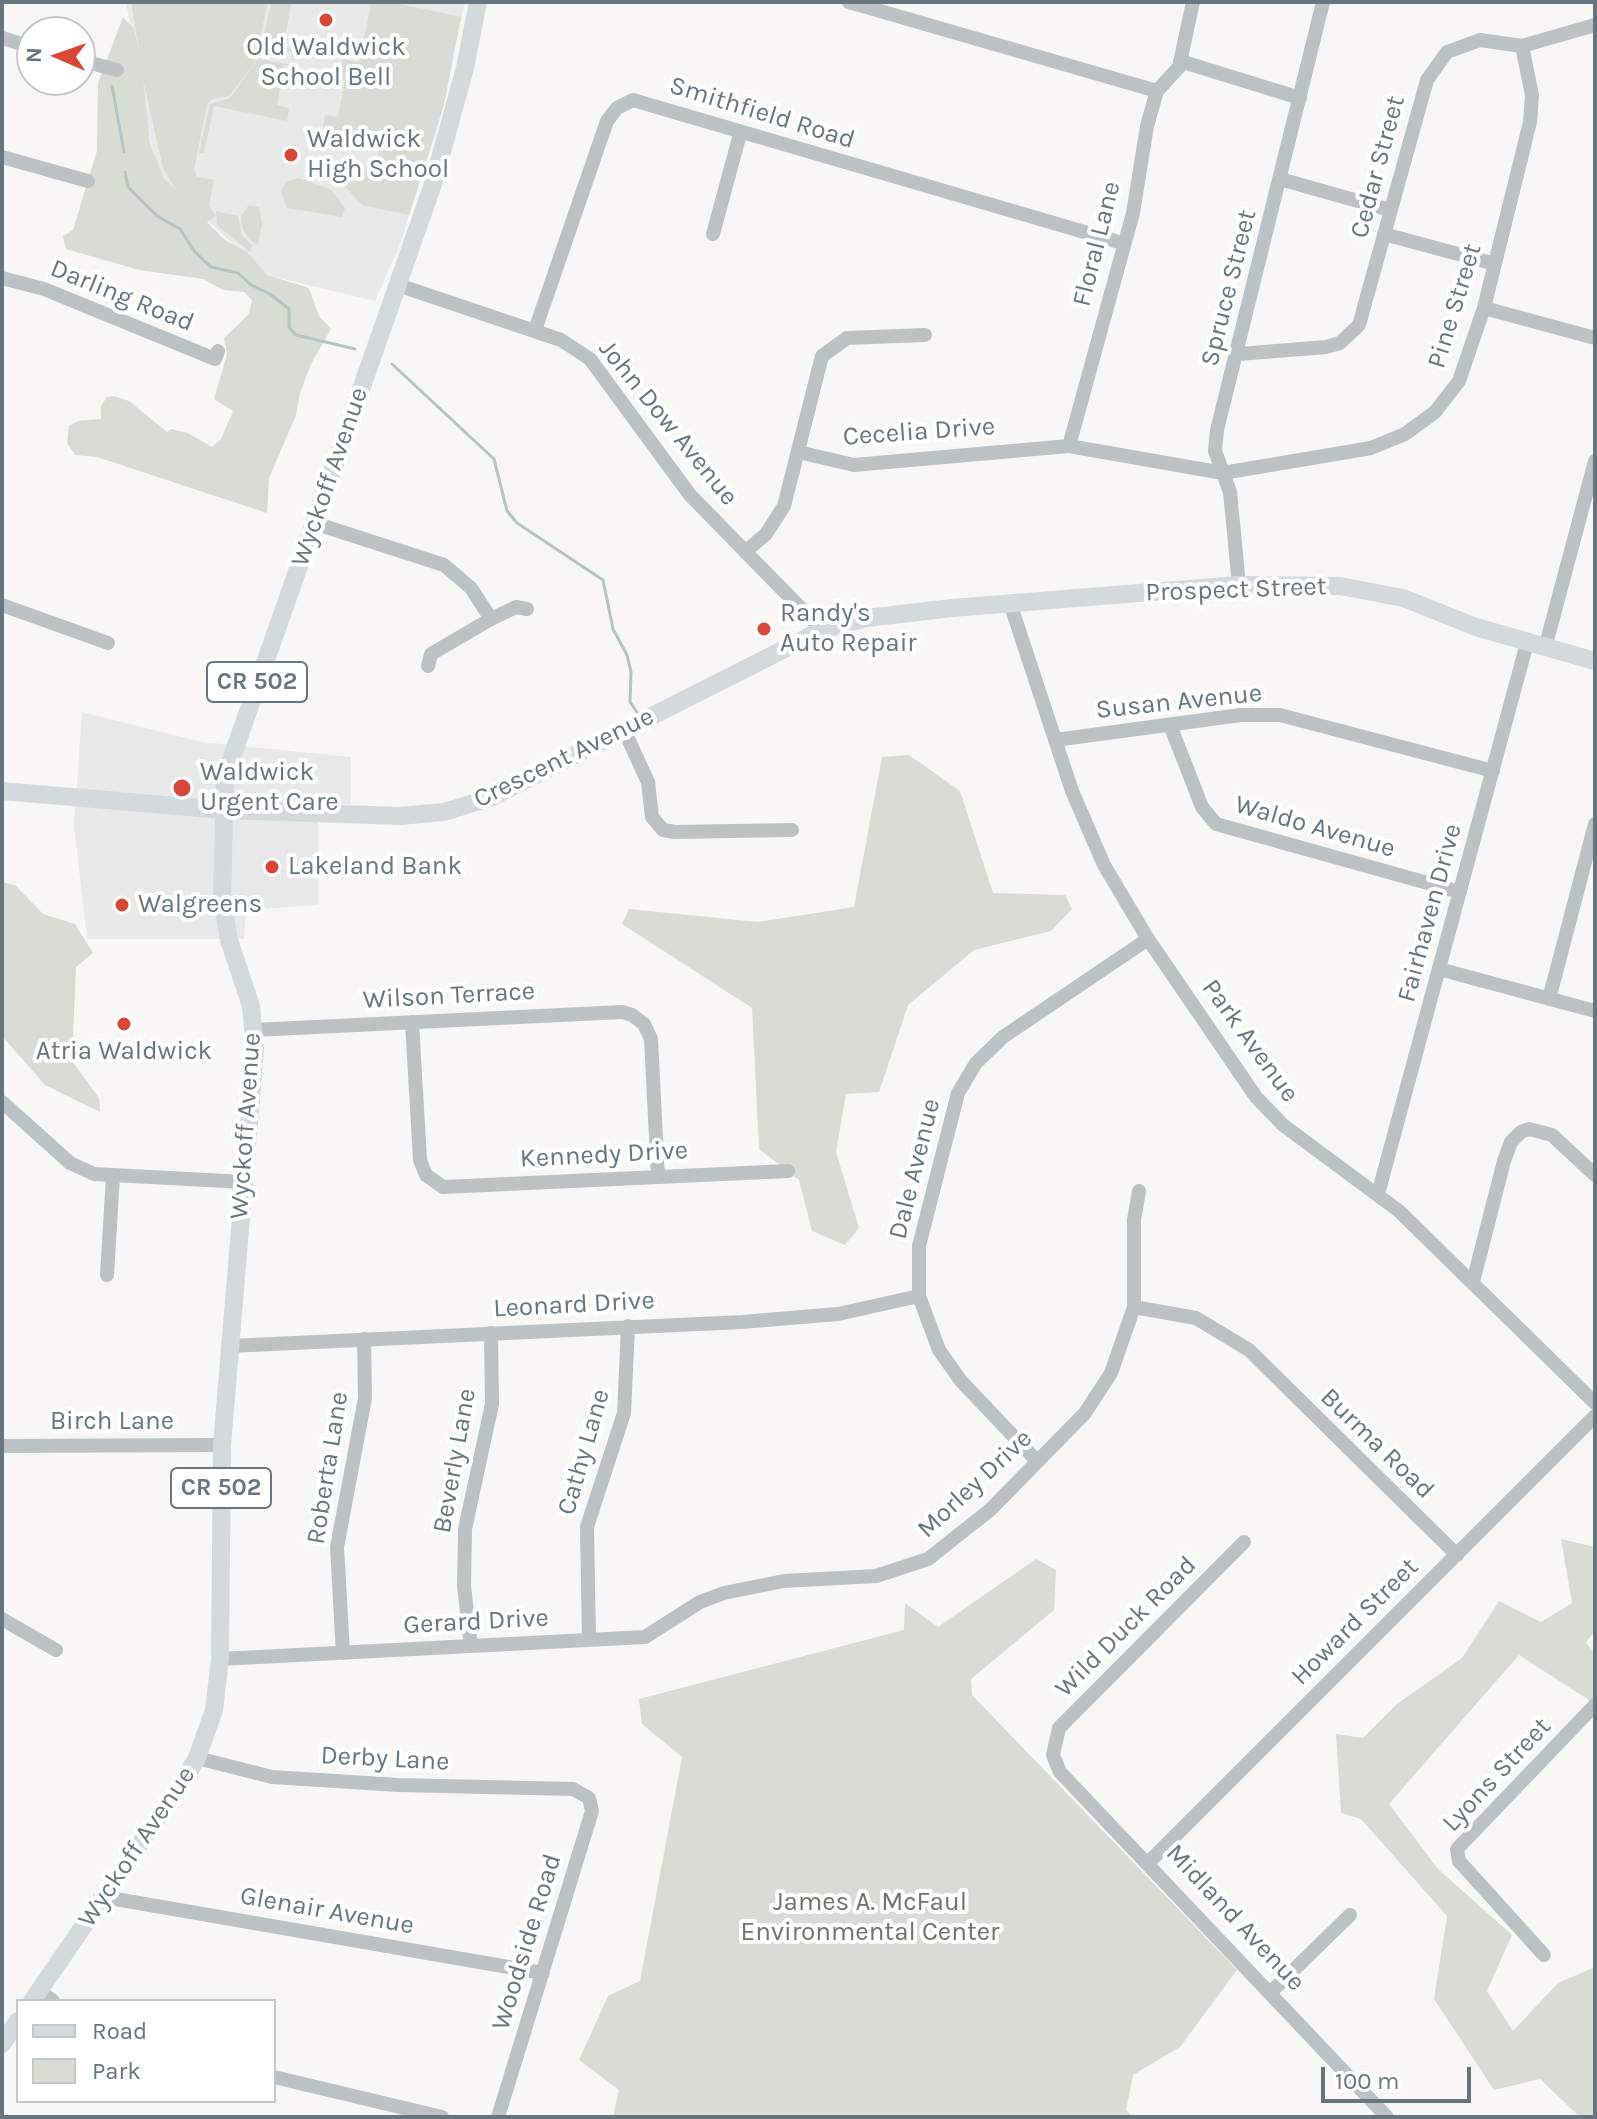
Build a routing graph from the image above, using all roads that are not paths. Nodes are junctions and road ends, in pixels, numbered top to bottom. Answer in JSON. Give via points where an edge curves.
{"nodes":[{"id":1,"x":478,"y":2,"type":"edge"},
{"id":2,"x":849,"y":2,"type":"edge"},
{"id":3,"x":1193,"y":2,"type":"edge"},
{"id":4,"x":1323,"y":2,"type":"edge"},
{"id":5,"x":1595,"y":25,"type":"edge"},
{"id":6,"x":1522,"y":46,"type":"junction"},
{"id":7,"x":1180,"y":61,"type":"junction"},
{"id":8,"x":96,"y":64,"type":"edge"},
{"id":9,"x":117,"y":70,"type":"dead end"},
{"id":10,"x":1157,"y":91,"type":"junction"},
{"id":11,"x":1300,"y":98,"type":"junction"},
{"id":12,"x":740,"y":134,"type":"junction"},
{"id":13,"x":2,"y":157,"type":"edge"},
{"id":14,"x":1280,"y":179,"type":"junction"},
{"id":15,"x":88,"y":181,"type":"dead end"},
{"id":16,"x":1390,"y":210,"type":"junction"},
{"id":17,"x":713,"y":234,"type":"dead end"},
{"id":18,"x":1384,"y":234,"type":"junction"},
{"id":19,"x":1122,"y":243,"type":"junction"},
{"id":20,"x":1495,"y":264,"type":"junction"},
{"id":21,"x":2,"y":278,"type":"edge"},
{"id":22,"x":398,"y":285,"type":"junction"},
{"id":23,"x":1484,"y":308,"type":"junction"},
{"id":24,"x":535,"y":330,"type":"junction"},
{"id":25,"x":925,"y":335,"type":"dead end"},
{"id":26,"x":1595,"y":338,"type":"edge"},
{"id":27,"x":218,"y":351,"type":"dead end"},
{"id":28,"x":1239,"y":354,"type":"junction"},
{"id":29,"x":1069,"y":446,"type":"junction"},
{"id":30,"x":1043,"y":447,"type":"joint"},
{"id":31,"x":798,"y":452,"type":"junction"},
{"id":32,"x":1595,"y":461,"type":"edge"},
{"id":33,"x":1223,"y":473,"type":"junction"},
{"id":34,"x":314,"y":523,"type":"junction"},
{"id":35,"x":745,"y":552,"type":"junction"},
{"id":36,"x":1239,"y":585,"type":"junction"},
{"id":37,"x":1010,"y":603,"type":"junction"},
{"id":38,"x":2,"y":605,"type":"edge"},
{"id":39,"x":527,"y":609,"type":"dead end"},
{"id":40,"x":491,"y":619,"type":"junction"},
{"id":41,"x":822,"y":630,"type":"junction"},
{"id":42,"x":108,"y":643,"type":"dead end"},
{"id":43,"x":1536,"y":646,"type":"junction"},
{"id":44,"x":1595,"y":661,"type":"edge"},
{"id":45,"x":428,"y":666,"type":"dead end"},
{"id":46,"x":1170,"y":725,"type":"junction"},
{"id":47,"x":624,"y":730,"type":"junction"},
{"id":48,"x":1055,"y":740,"type":"junction"},
{"id":49,"x":1493,"y":771,"type":"junction"},
{"id":50,"x":2,"y":791,"type":"edge"},
{"id":51,"x":223,"y":810,"type":"junction"},
{"id":52,"x":1595,"y":824,"type":"edge"},
{"id":53,"x":792,"y":830,"type":"dead end"},
{"id":54,"x":1460,"y":892,"type":"junction"},
{"id":55,"x":1148,"y":939,"type":"junction"},
{"id":56,"x":1439,"y":969,"type":"junction"},
{"id":57,"x":1549,"y":999,"type":"junction"},
{"id":58,"x":1595,"y":1011,"type":"edge"},
{"id":59,"x":412,"y":1022,"type":"junction"},
{"id":60,"x":254,"y":1030,"type":"junction"},
{"id":61,"x":7,"y":1107,"type":"edge"},
{"id":62,"x":2,"y":1124,"type":"edge"},
{"id":63,"x":788,"y":1171,"type":"dead end"},
{"id":64,"x":1595,"y":1175,"type":"edge"},
{"id":65,"x":113,"y":1176,"type":"junction"},
{"id":66,"x":658,"y":1177,"type":"junction"},
{"id":67,"x":244,"y":1182,"type":"junction"},
{"id":68,"x":1139,"y":1191,"type":"dead end"},
{"id":69,"x":1378,"y":1194,"type":"junction"},
{"id":70,"x":107,"y":1275,"type":"dead end"},
{"id":71,"x":1473,"y":1282,"type":"junction"},
{"id":72,"x":919,"y":1296,"type":"junction"},
{"id":73,"x":1134,"y":1307,"type":"junction"},
{"id":74,"x":628,"y":1326,"type":"junction"},
{"id":75,"x":491,"y":1333,"type":"junction"},
{"id":76,"x":364,"y":1339,"type":"junction"},
{"id":77,"x":230,"y":1346,"type":"junction"},
{"id":78,"x":1595,"y":1403,"type":"edge"},
{"id":79,"x":1595,"y":1416,"type":"edge"},
{"id":80,"x":222,"y":1445,"type":"junction"},
{"id":81,"x":2,"y":1446,"type":"edge"},
{"id":82,"x":1037,"y":1461,"type":"junction"},
{"id":83,"x":1244,"y":1542,"type":"dead end"},
{"id":84,"x":1457,"y":1555,"type":"junction"},
{"id":85,"x":724,"y":1593,"type":"joint"},
{"id":86,"x":2,"y":1619,"type":"edge"},
{"id":87,"x":589,"y":1640,"type":"junction"},
{"id":88,"x":471,"y":1646,"type":"junction"},
{"id":89,"x":56,"y":1650,"type":"dead end"},
{"id":90,"x":343,"y":1653,"type":"junction"},
{"id":91,"x":220,"y":1659,"type":"junction"},
{"id":92,"x":1595,"y":1705,"type":"edge"},
{"id":93,"x":1053,"y":1751,"type":"joint"},
{"id":94,"x":197,"y":1758,"type":"junction"},
{"id":95,"x":573,"y":1789,"type":"joint"},
{"id":96,"x":1149,"y":1862,"type":"junction"},
{"id":97,"x":104,"y":1897,"type":"junction"},
{"id":98,"x":1350,"y":1915,"type":"dead end"},
{"id":99,"x":1544,"y":1955,"type":"dead end"},
{"id":100,"x":543,"y":1973,"type":"junction"},
{"id":101,"x":1271,"y":1992,"type":"junction"},
{"id":102,"x":41,"y":1998,"type":"edge"},
{"id":103,"x":16,"y":2024,"type":"edge"},
{"id":104,"x":3,"y":2042,"type":"edge"},
{"id":105,"x":276,"y":2077,"type":"edge"},
{"id":106,"x":442,"y":2117,"type":"edge"},
{"id":107,"x":498,"y":2117,"type":"edge"},
{"id":108,"x":1387,"y":2117,"type":"edge"}],
"edges":[{"from":1,"to":22,"type":"main road","name":"Wyckoff Avenue","number":"CR 502","via":[[451,126]]},
{"from":2,"to":10,"type":"street"},
{"from":3,"to":7,"type":"street"},
{"from":4,"to":11,"type":"street","name":"Spruce Street"},
{"from":5,"to":6,"type":"street","name":"Cedar Street"},
{"from":6,"to":16,"type":"street","name":"Cedar Street","via":[[1469,42],[1438,61],[1427,80]]},
{"from":6,"to":20,"type":"street","name":"Pine Street","via":[[1532,95],[1530,122]]},
{"from":7,"to":10,"type":"street","name":"Floral Lane"},
{"from":7,"to":11,"type":"street"},
{"from":8,"to":9,"type":"street"},
{"from":10,"to":19,"type":"street","name":"Floral Lane"},
{"from":11,"to":14,"type":"street","name":"Spruce Street"},
{"from":12,"to":17,"type":"street"},
{"from":12,"to":19,"type":"street","name":"Smithfield Road"},
{"from":12,"to":24,"type":"street","name":"Smithfield Road","via":[[642,100],[617,108],[607,121]]},
{"from":13,"to":15,"type":"street"},
{"from":14,"to":16,"type":"street"},
{"from":14,"to":28,"type":"street","name":"Spruce Street"},
{"from":16,"to":18,"type":"street","name":"Cedar Street"},
{"from":18,"to":20,"type":"street"},
{"from":18,"to":28,"type":"street","name":"Cedar Street","via":[[1364,314],[1353,333],[1326,347]]},
{"from":19,"to":29,"type":"street","name":"Floral Lane"},
{"from":20,"to":23,"type":"street","name":"Pine Street"},
{"from":21,"to":27,"type":"street","name":"Darling Road","via":[[44,289],[215,359]]},
{"from":22,"to":24,"type":"street","name":"John Dow Avenue"},
{"from":22,"to":34,"type":"main road","name":"Wyckoff Avenue","number":"CR 502"},
{"from":23,"to":26,"type":"street"},
{"from":23,"to":33,"type":"street","name":"Pine Street","via":[[1459,381],[1435,412],[1405,434],[1361,450]]},
{"from":24,"to":35,"type":"street","name":"John Dow Avenue","via":[[576,348],[601,370],[690,495]]},
{"from":25,"to":31,"type":"street","via":[[847,338],[829,349],[819,366]]},
{"from":28,"to":33,"type":"street","name":"Spruce Street","via":[[1217,430],[1215,451]]},
{"from":29,"to":30,"type":"street","name":"Pine Street"},
{"from":29,"to":33,"type":"street","name":"Pine Street"},
{"from":30,"to":31,"type":"street","name":"Cecelia Drive","via":[[854,465]]},
{"from":31,"to":35,"type":"street","via":[[784,506],[766,534]]},
{"from":32,"to":43,"type":"street","name":"Fairhaven Drive"},
{"from":33,"to":36,"type":"street","name":"Spruce Street"},
{"from":34,"to":40,"type":"street","via":[[444,565],[471,588]]},
{"from":34,"to":51,"type":"main road","name":"Wyckoff Avenue","number":"CR 502","via":[[229,762]]},
{"from":35,"to":41,"type":"street","name":"John Dow Avenue"},
{"from":36,"to":37,"type":"main road","name":"Prospect Street"},
{"from":36,"to":43,"type":"main road","name":"Prospect Street","via":[[1304,583],[1376,590]]},
{"from":37,"to":41,"type":"main road","name":"Crescent Avenue","via":[[867,618]]},
{"from":37,"to":48,"type":"street","name":"Park Avenue"},
{"from":38,"to":42,"type":"street"},
{"from":39,"to":40,"type":"street","via":[[516,607]]},
{"from":40,"to":45,"type":"street","via":[[431,654]]},
{"from":41,"to":47,"type":"main road","name":"Crescent Avenue"},
{"from":43,"to":44,"type":"main road","name":"Prospect Street"},
{"from":43,"to":49,"type":"street","name":"Fairhaven Drive"},
{"from":46,"to":48,"type":"street","name":"Susan Avenue"},
{"from":46,"to":49,"type":"street","name":"Susan Avenue","via":[[1280,715]]},
{"from":46,"to":54,"type":"street","name":"Waldo Avenue","via":[[1202,807],[1216,824]]},
{"from":47,"to":51,"type":"main road","name":"Crescent Avenue","via":[[490,798],[444,812],[400,816]]},
{"from":47,"to":53,"type":"street","via":[[648,782],[652,817],[663,830]]},
{"from":48,"to":55,"type":"street","name":"Park Avenue","via":[[1099,853]]},
{"from":49,"to":54,"type":"street","name":"Fairhaven Drive"},
{"from":50,"to":51,"type":"main road","name":"Crescent Avenue"},
{"from":51,"to":60,"type":"main road","name":"Wyckoff Avenue","number":"CR 502","via":[[224,919],[246,985]]},
{"from":52,"to":57,"type":"street"},
{"from":54,"to":56,"type":"street","name":"Fairhaven Drive"},
{"from":55,"to":69,"type":"street","name":"Park Avenue","via":[[1269,1112]]},
{"from":55,"to":72,"type":"street","name":"Dale Avenue","via":[[1003,1037],[965,1078],[919,1246]]},
{"from":56,"to":57,"type":"street"},
{"from":56,"to":69,"type":"street","name":"Fairhaven Drive"},
{"from":57,"to":58,"type":"street"},
{"from":59,"to":60,"type":"street","name":"Wilson Terrace"},
{"from":59,"to":66,"type":"street","name":"Wilson Terrace","via":[[622,1012],[644,1024],[651,1039]]},
{"from":59,"to":66,"type":"street","name":"Kennedy Drive","via":[[420,1160],[426,1175],[443,1187]]},
{"from":60,"to":67,"type":"main road","name":"Wyckoff Avenue","number":"CR 502"},
{"from":61,"to":62,"type":"street"},
{"from":61,"to":65,"type":"street","via":[[70,1163]]},
{"from":63,"to":66,"type":"street","name":"Kennedy Drive"},
{"from":64,"to":71,"type":"street","via":[[1552,1135],[1521,1132],[1504,1161]]},
{"from":65,"to":67,"type":"street"},
{"from":65,"to":70,"type":"street"},
{"from":67,"to":77,"type":"main road","name":"Wyckoff Avenue","number":"CR 502"},
{"from":68,"to":73,"type":"street","name":"Morley Drive"},
{"from":69,"to":71,"type":"street","name":"Park Avenue"},
{"from":71,"to":78,"type":"street","name":"Park Avenue"},
{"from":72,"to":74,"type":"street","name":"Leonard Drive","via":[[838,1314]]},
{"from":72,"to":82,"type":"street","name":"Dale Avenue","via":[[932,1336],[950,1367]]},
{"from":73,"to":82,"type":"street","name":"Morley Drive","via":[[1121,1352],[1099,1394]]},
{"from":73,"to":84,"type":"street","name":"Burma Road","via":[[1176,1312],[1212,1325],[1249,1350]]},
{"from":74,"to":75,"type":"street","name":"Leonard Drive"},
{"from":74,"to":87,"type":"street","name":"Cathy Lane","via":[[624,1413],[587,1527]]},
{"from":75,"to":76,"type":"street","name":"Leonard Drive"},
{"from":75,"to":88,"type":"street","name":"Beverly Lane","via":[[492,1404],[465,1529]]},
{"from":76,"to":77,"type":"street","name":"Leonard Drive"},
{"from":76,"to":90,"type":"street","name":"Roberta Lane","via":[[365,1398],[337,1547]]},
{"from":77,"to":80,"type":"main road","name":"Wyckoff Avenue","number":"CR 502"},
{"from":79,"to":84,"type":"street","name":"Howard Street"},
{"from":80,"to":81,"type":"street","name":"Birch Lane"},
{"from":80,"to":91,"type":"main road","name":"Wyckoff Avenue","number":"CR 502"},
{"from":82,"to":85,"type":"street","name":"Morley Drive","via":[[958,1538],[912,1567]]},
{"from":83,"to":93,"type":"street","name":"Wild Duck Road","via":[[1059,1728]]},
{"from":84,"to":96,"type":"street","name":"Howard Street"},
{"from":85,"to":87,"type":"street","name":"Gerard Drive","via":[[645,1637]]},
{"from":86,"to":89,"type":"street"},
{"from":87,"to":88,"type":"street","name":"Gerard Drive"},
{"from":88,"to":90,"type":"street","name":"Gerard Drive"},
{"from":90,"to":91,"type":"street","name":"Gerard Drive"},
{"from":91,"to":94,"type":"main road","name":"Wyckoff Avenue","number":"CR 502","via":[[214,1710]]},
{"from":92,"to":99,"type":"street","name":"Lyons Street","via":[[1459,1844],[1459,1861]]},
{"from":93,"to":96,"type":"street","name":"Midland Avenue","via":[[1060,1772]]},
{"from":94,"to":95,"type":"street","name":"Derby Lane","via":[[272,1777]]},
{"from":94,"to":97,"type":"main road","name":"Wyckoff Avenue","number":"CR 502"},
{"from":95,"to":100,"type":"street","name":"Woodside Road","via":[[589,1798],[592,1811]]},
{"from":96,"to":101,"type":"street","name":"Midland Avenue"},
{"from":97,"to":100,"type":"street","name":"Glenair Avenue"},
{"from":97,"to":102,"type":"main road","name":"Wyckoff Avenue","number":"CR 502"},
{"from":98,"to":101,"type":"street"},
{"from":100,"to":107,"type":"street","name":"Woodside Road"},
{"from":101,"to":108,"type":"street","name":"Midland Avenue"},
{"from":103,"to":104,"type":"main road"},
{"from":105,"to":106,"type":"street"}]}
